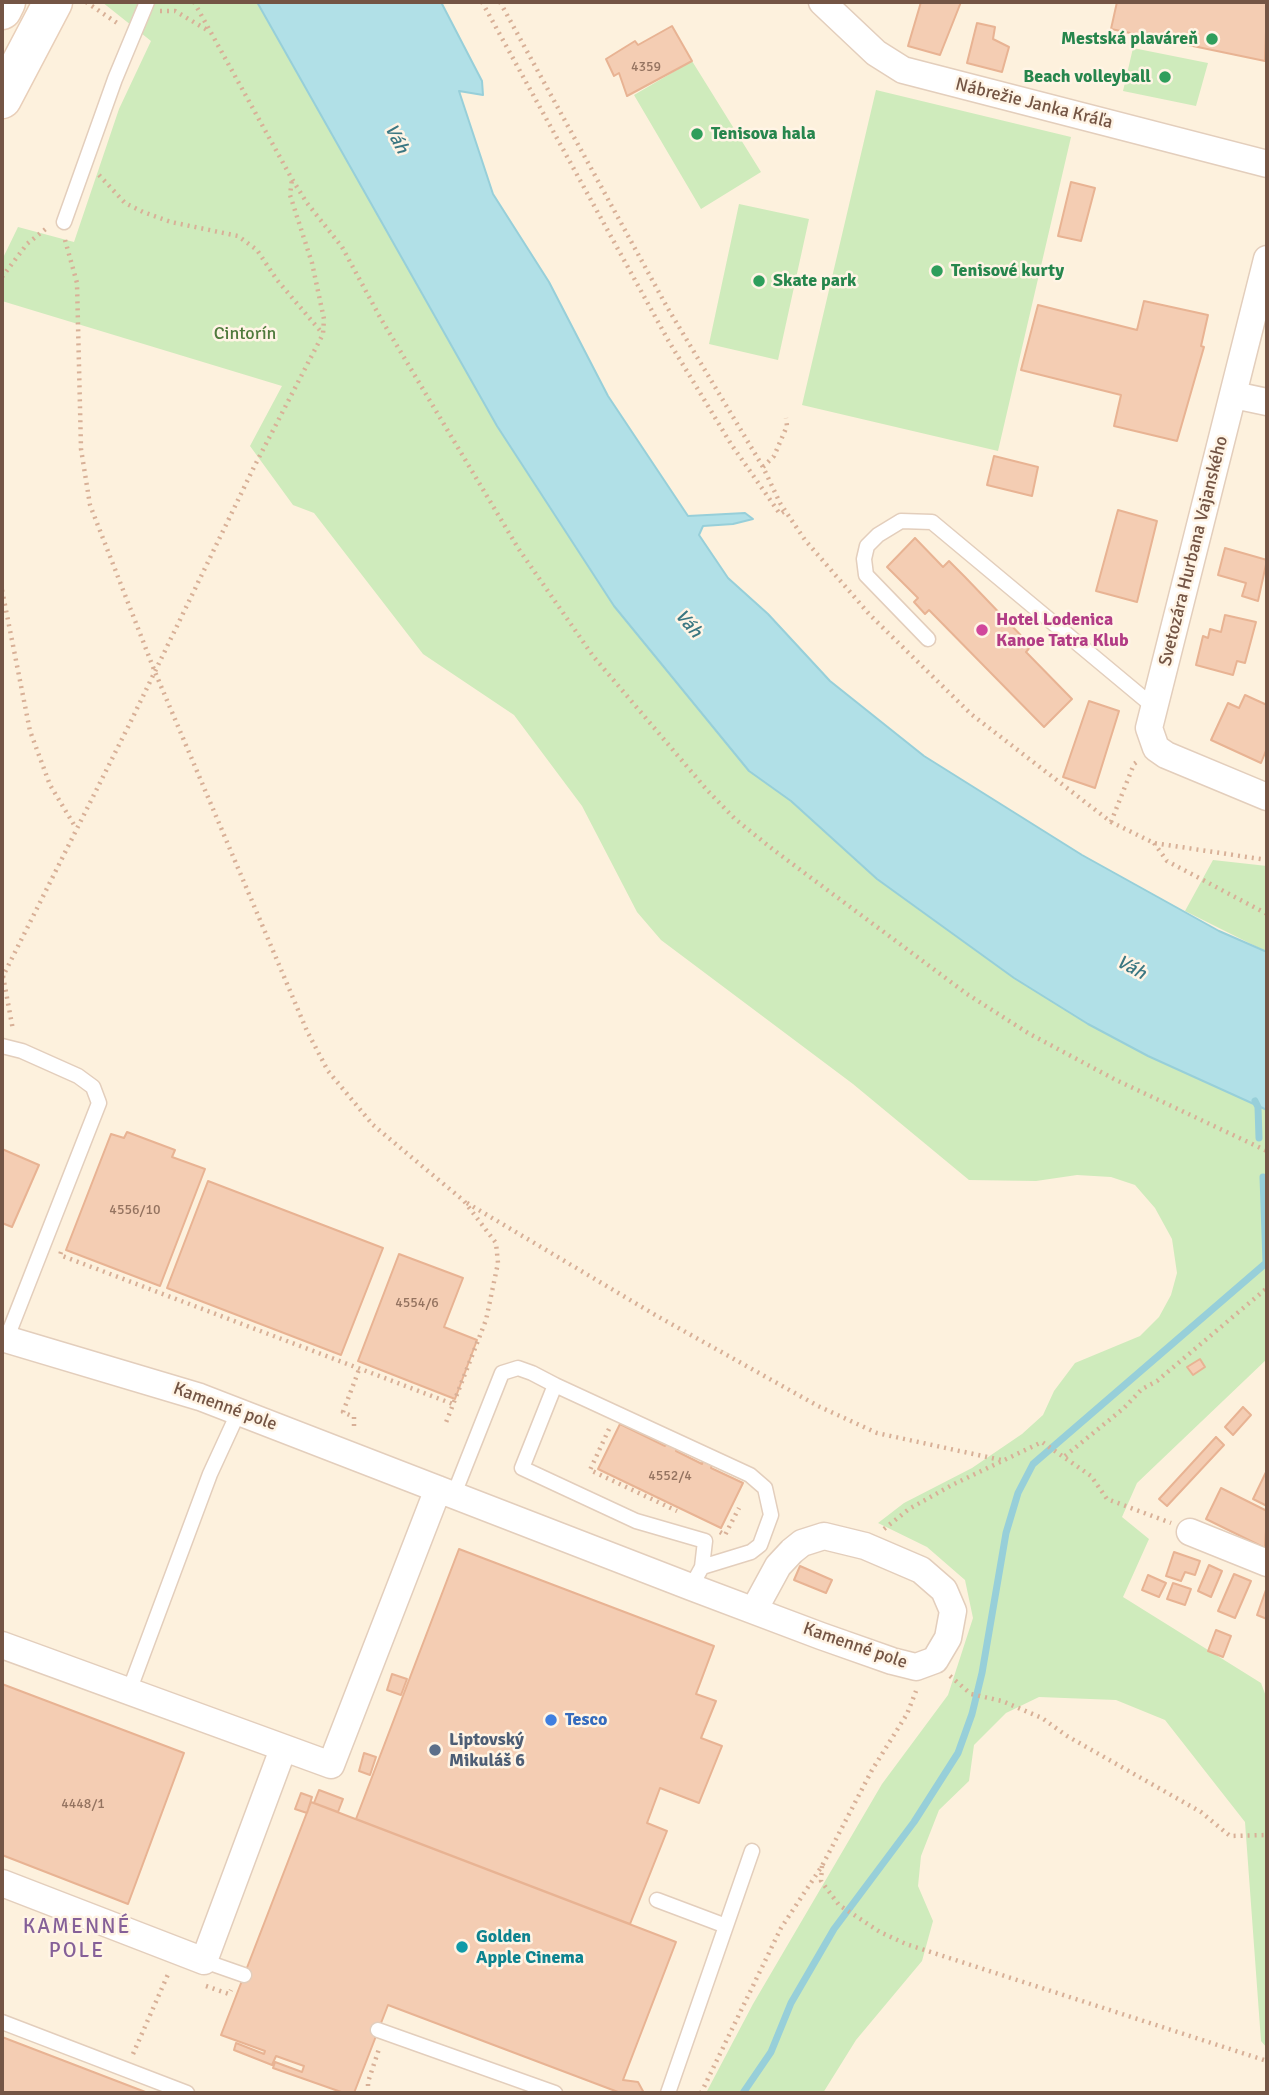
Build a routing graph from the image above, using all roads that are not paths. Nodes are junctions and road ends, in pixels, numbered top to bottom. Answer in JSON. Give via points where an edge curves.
{"nodes":[{"id":1,"x":6,"y":2,"type":"edge"},
{"id":2,"x":53,"y":2,"type":"edge"},
{"id":3,"x":822,"y":2,"type":"edge"},
{"id":4,"x":145,"y":9,"type":"edge"},
{"id":5,"x":2,"y":10,"type":"edge"},
{"id":6,"x":2,"y":99,"type":"edge"},
{"id":7,"x":1267,"y":164,"type":"edge"},
{"id":8,"x":66,"y":216,"type":"road end"},
{"id":9,"x":1267,"y":259,"type":"edge"},
{"id":10,"x":1234,"y":395,"type":"junction"},
{"id":11,"x":1267,"y":402,"type":"edge"},
{"id":12,"x":928,"y":639,"type":"dead end"},
{"id":13,"x":1154,"y":707,"type":"junction"},
{"id":14,"x":1267,"y":797,"type":"edge"},
{"id":15,"x":2,"y":1046,"type":"edge"},
{"id":16,"x":3,"y":1342,"type":"edge"},
{"id":17,"x":555,"y":1385,"type":"junction"},
{"id":18,"x":239,"y":1411,"type":"junction"},
{"id":19,"x":446,"y":1492,"type":"junction"},
{"id":20,"x":1190,"y":1532,"type":"road end"},
{"id":21,"x":1267,"y":1563,"type":"edge"},
{"id":22,"x":696,"y":1577,"type":"junction"},
{"id":23,"x":754,"y":1610,"type":"junction"},
{"id":24,"x":2,"y":1645,"type":"edge"},
{"id":25,"x":128,"y":1694,"type":"junction"},
{"id":26,"x":283,"y":1749,"type":"junction"},
{"id":27,"x":752,"y":1851,"type":"dead end"},
{"id":28,"x":2,"y":1883,"type":"edge"},
{"id":29,"x":657,"y":1900,"type":"dead end"},
{"id":30,"x":726,"y":1926,"type":"junction"},
{"id":31,"x":199,"y":1971,"type":"junction"},
{"id":32,"x":241,"y":1974,"type":"road end"},
{"id":33,"x":2,"y":2022,"type":"edge"},
{"id":34,"x":382,"y":2031,"type":"road end"},
{"id":35,"x":187,"y":2093,"type":"edge"},
{"id":36,"x":555,"y":2093,"type":"edge"},
{"id":37,"x":668,"y":2093,"type":"edge"}],
"edges":[{"from":1,"to":5,"type":"main road"},
{"from":2,"to":6,"type":"main road"},
{"from":3,"to":7,"type":"street","name":"Nábrežie Janka Kráľa","via":[[876,53],[903,71]]},
{"from":4,"to":8,"type":"lane"},
{"from":9,"to":10,"type":"street","name":"Svetozára Hurbana Vajanského"},
{"from":10,"to":11,"type":"street"},
{"from":10,"to":13,"type":"street","name":"Svetozára Hurbana Vajanského"},
{"from":12,"to":13,"type":"lane","via":[[866,575],[867,546],[901,521],[932,522]]},
{"from":13,"to":14,"type":"street","via":[[1149,728],[1156,748]]},
{"from":15,"to":16,"type":"lane","via":[[88,1082],[99,1103]]},
{"from":16,"to":18,"type":"street","name":"Kamenné pole","via":[[148,1380]]},
{"from":17,"to":19,"type":"lane","via":[[518,1368],[502,1373]]},
{"from":17,"to":22,"type":"lane","via":[[522,1468],[636,1521],[705,1541]]},
{"from":17,"to":22,"type":"lane","via":[[750,1475],[765,1488],[771,1515],[760,1545]]},
{"from":18,"to":19,"type":"street","name":"Kamenné pole"},
{"from":18,"to":25,"type":"lane","via":[[210,1474]]},
{"from":19,"to":22,"type":"street","name":"Kamenné pole"},
{"from":19,"to":26,"type":"street","via":[[331,1765]]},
{"from":20,"to":21,"type":"street"},
{"from":22,"to":23,"type":"street","name":"Kamenné pole"},
{"from":23,"to":23,"type":"street","name":"Kamenné pole","via":[[778,1566],[802,1543],[824,1536],[865,1545],[921,1570],[944,1590],[953,1611],[948,1638],[935,1660],[923,1667],[892,1661]]},
{"from":24,"to":25,"type":"street"},
{"from":25,"to":26,"type":"street"},
{"from":26,"to":31,"type":"street"},
{"from":27,"to":30,"type":"lane"},
{"from":28,"to":31,"type":"street"},
{"from":29,"to":30,"type":"lane"},
{"from":30,"to":37,"type":"lane"},
{"from":31,"to":32,"type":"lane"},
{"from":33,"to":35,"type":"lane"},
{"from":34,"to":36,"type":"lane"}]}
